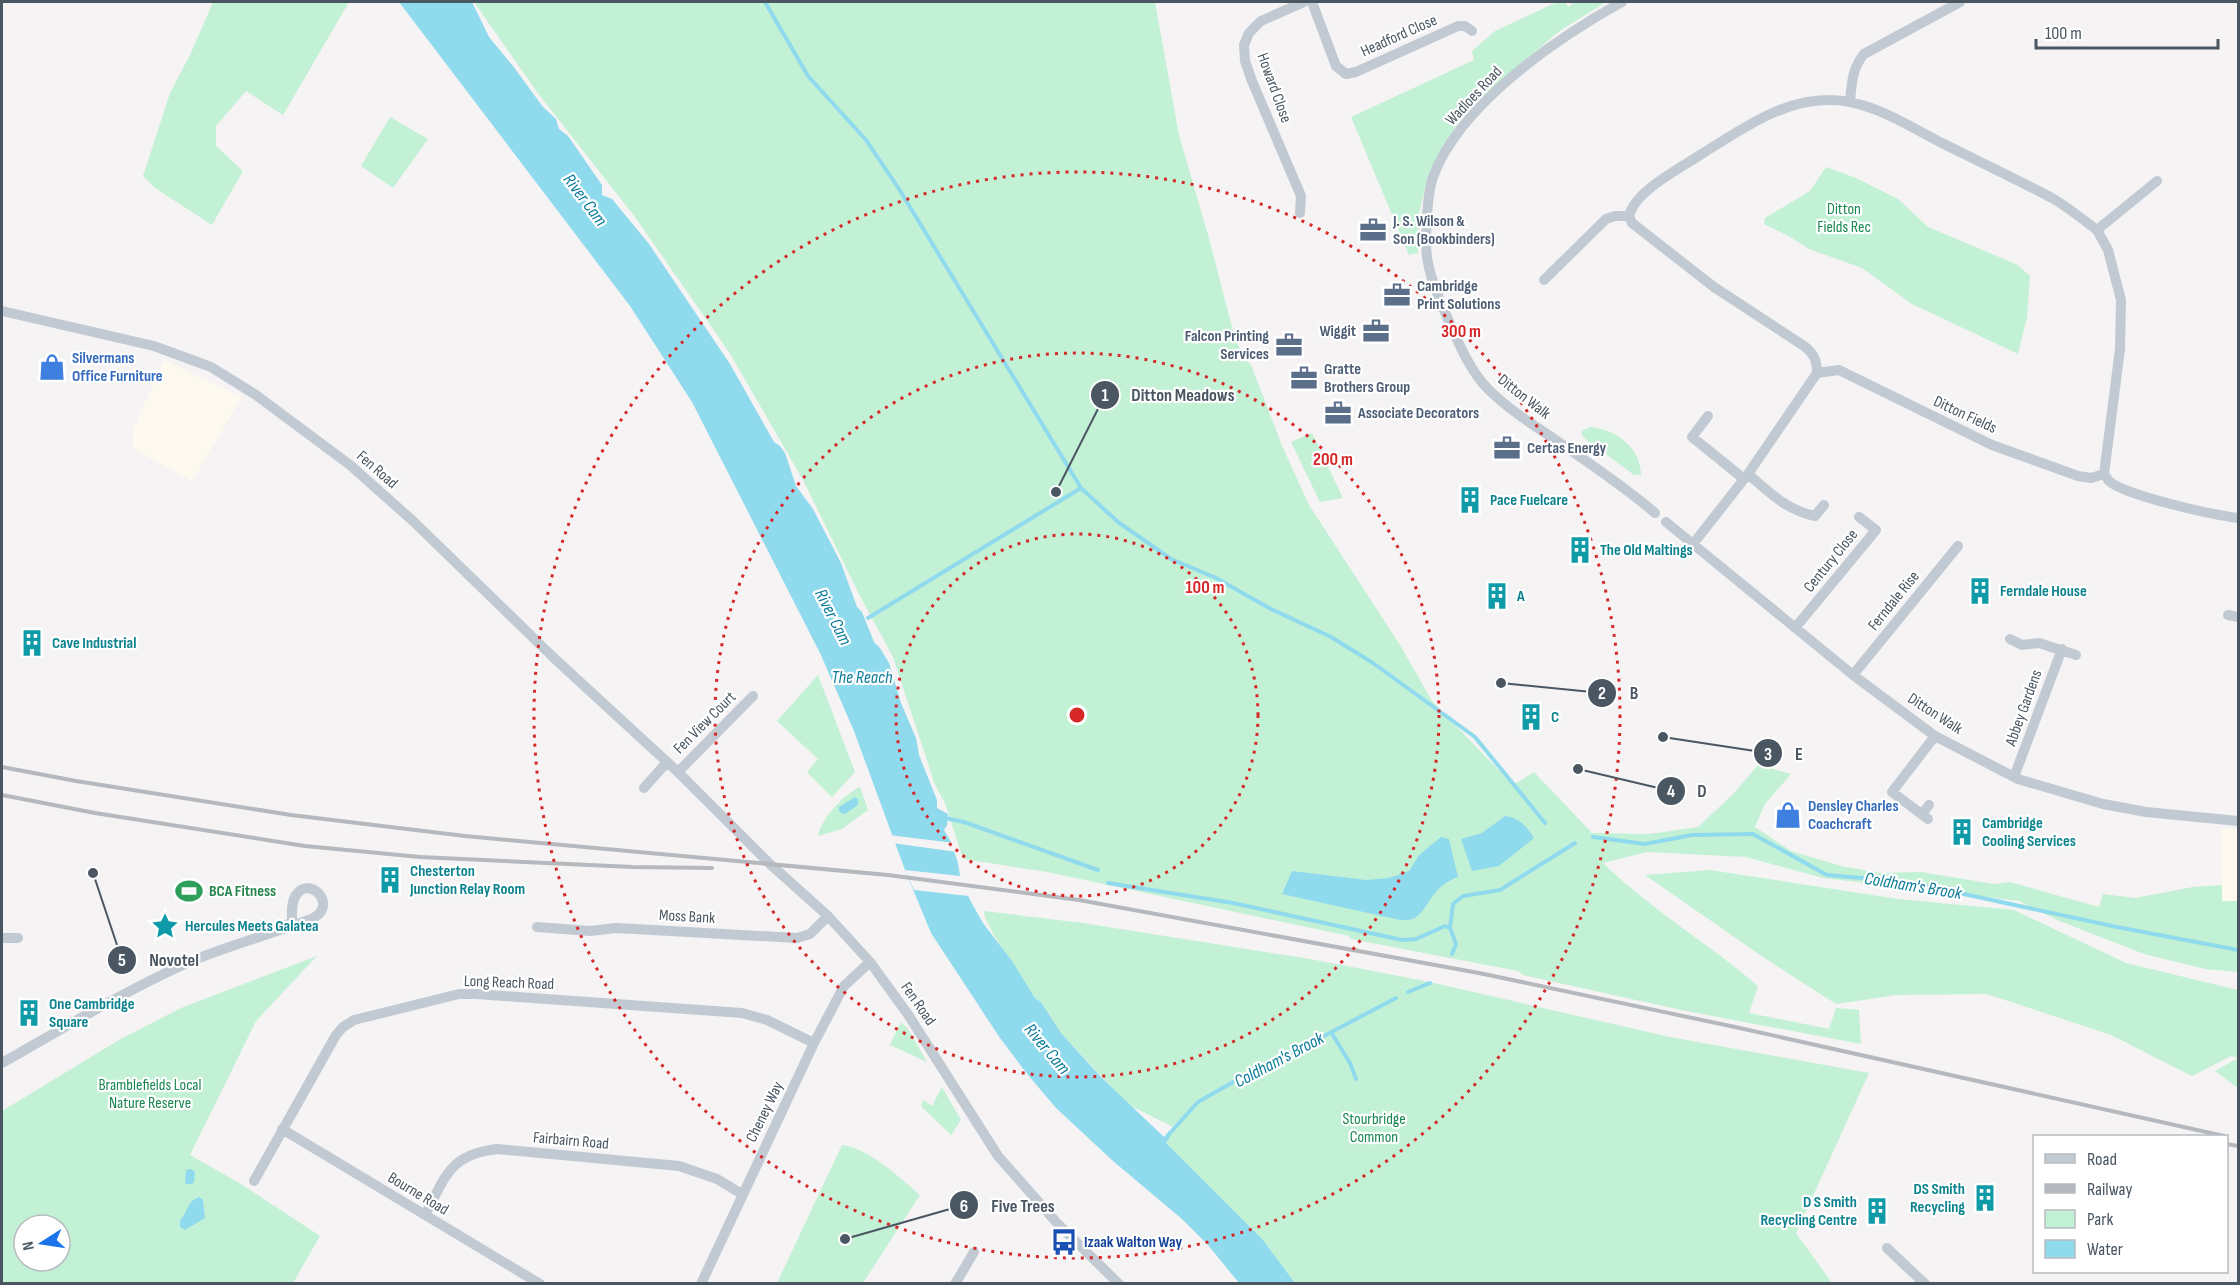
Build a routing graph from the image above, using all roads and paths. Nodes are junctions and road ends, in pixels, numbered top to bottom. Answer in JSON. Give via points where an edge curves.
{"nodes":[{"id":1,"x":1304,"y":2,"type":"edge"},
{"id":2,"x":1312,"y":2,"type":"edge"},
{"id":3,"x":1622,"y":2,"type":"edge"},
{"id":4,"x":1960,"y":2,"type":"edge"},
{"id":5,"x":1472,"y":31,"type":"dead end"},
{"id":6,"x":1850,"y":100,"type":"junction"},
{"id":7,"x":2157,"y":181,"type":"dead end"},
{"id":8,"x":1300,"y":213,"type":"dead end"},
{"id":9,"x":1629,"y":216,"type":"junction"},
{"id":10,"x":2097,"y":230,"type":"junction"},
{"id":11,"x":1427,"y":262,"type":"joint"},
{"id":12,"x":1544,"y":280,"type":"dead end"},
{"id":13,"x":2,"y":312,"type":"edge"},
{"id":14,"x":1817,"y":373,"type":"junction"},
{"id":15,"x":1708,"y":416,"type":"dead end"},
{"id":16,"x":2104,"y":474,"type":"junction"},
{"id":17,"x":1746,"y":476,"type":"junction"},
{"id":18,"x":1824,"y":505,"type":"dead end"},
{"id":19,"x":1655,"y":513,"type":"dead end"},
{"id":20,"x":1859,"y":517,"type":"dead end"},
{"id":21,"x":2238,"y":518,"type":"edge"},
{"id":22,"x":1666,"y":522,"type":"dead end"},
{"id":23,"x":1693,"y":544,"type":"junction"},
{"id":24,"x":1958,"y":546,"type":"dead end"},
{"id":25,"x":1795,"y":628,"type":"junction"},
{"id":26,"x":2010,"y":639,"type":"dead end"},
{"id":27,"x":2062,"y":649,"type":"junction"},
{"id":28,"x":2076,"y":655,"type":"dead end"},
{"id":29,"x":1853,"y":675,"type":"junction"},
{"id":30,"x":753,"y":696,"type":"dead end"},
{"id":31,"x":1935,"y":736,"type":"junction"},
{"id":32,"x":667,"y":762,"type":"junction"},
{"id":33,"x":678,"y":772,"type":"junction"},
{"id":34,"x":2014,"y":777,"type":"junction"},
{"id":35,"x":644,"y":788,"type":"dead end"},
{"id":36,"x":1929,"y":805,"type":"dead end"},
{"id":37,"x":2238,"y":821,"type":"edge"},
{"id":38,"x":293,"y":907,"type":"junction"},
{"id":39,"x":828,"y":916,"type":"junction"},
{"id":40,"x":314,"y":918,"type":"junction"},
{"id":41,"x":537,"y":927,"type":"dead end"},
{"id":42,"x":280,"y":930,"type":"junction"},
{"id":43,"x":2,"y":938,"type":"edge"},
{"id":44,"x":18,"y":938,"type":"dead end"},
{"id":45,"x":870,"y":962,"type":"junction"},
{"id":46,"x":814,"y":1043,"type":"junction"},
{"id":47,"x":2,"y":1064,"type":"edge"},
{"id":48,"x":282,"y":1129,"type":"junction"},
{"id":49,"x":254,"y":1181,"type":"dead end"},
{"id":50,"x":742,"y":1194,"type":"junction"},
{"id":51,"x":425,"y":1215,"type":"junction"},
{"id":52,"x":1887,"y":1248,"type":"dead end"},
{"id":53,"x":974,"y":1252,"type":"dead end"},
{"id":54,"x":540,"y":1284,"type":"edge"},
{"id":55,"x":700,"y":1284,"type":"edge"},
{"id":56,"x":956,"y":1284,"type":"edge"},
{"id":57,"x":1119,"y":1284,"type":"edge"},
{"id":58,"x":1925,"y":1284,"type":"edge"}],
"edges":[{"from":1,"to":8,"type":"street","name":"Howard Close","via":[[1261,21],[1244,45],[1252,81],[1301,196]]},
{"from":2,"to":5,"type":"street","name":"Headford Close","via":[[1336,66],[1346,74],[1458,26]]},
{"from":3,"to":11,"type":"street","name":"Wadloes Road","via":[[1521,69],[1462,128],[1440,160],[1432,180]]},
{"from":4,"to":6,"type":"street","via":[[1864,54],[1852,74]]},
{"from":6,"to":9,"type":"street","via":[[1800,103],[1736,132],[1656,184],[1635,202]]},
{"from":6,"to":10,"type":"street","via":[[2054,199]]},
{"from":7,"to":10,"type":"street"},
{"from":9,"to":12,"type":"street","via":[[1606,219]]},
{"from":9,"to":14,"type":"street","via":[[1644,234],[1714,287],[1804,346],[1817,362]]},
{"from":10,"to":16,"type":"street","via":[[2108,250],[2121,300],[2120,349]]},
{"from":11,"to":19,"type":"street","name":"Ditton Walk","via":[[1456,341],[1486,388]]},
{"from":13,"to":32,"type":"street","name":"Fen Road","via":[[159,347],[225,374],[256,394],[350,465]]},
{"from":14,"to":16,"type":"street","name":"Ditton Fields","via":[[1839,370],[1992,445],[2047,466],[2091,478]]},
{"from":14,"to":17,"type":"street"},
{"from":15,"to":17,"type":"street","via":[[1692,437]]},
{"from":16,"to":21,"type":"street","via":[[2126,489]]},
{"from":17,"to":18,"type":"street","via":[[1782,504],[1801,513],[1815,516]]},
{"from":17,"to":23,"type":"street"},
{"from":20,"to":25,"type":"street","name":"Century Close","via":[[1876,530]]},
{"from":22,"to":23,"type":"street","name":"Ditton Walk"},
{"from":23,"to":25,"type":"street","name":"Ditton Walk"},
{"from":24,"to":29,"type":"street","name":"Ferndale Rise"},
{"from":25,"to":29,"type":"street","name":"Ditton Walk"},
{"from":26,"to":27,"type":"street","name":"Abbey Gardens","via":[[2022,645],[2038,643]]},
{"from":27,"to":28,"type":"street","name":"Abbey Gardens"},
{"from":27,"to":34,"type":"street","name":"Abbey Gardens"},
{"from":29,"to":31,"type":"street","name":"Ditton Walk"},
{"from":30,"to":33,"type":"street","name":"Fen View Court"},
{"from":31,"to":34,"type":"street","name":"Ditton Walk"},
{"from":31,"to":36,"type":"street","via":[[1892,792],[1925,817]]},
{"from":32,"to":33,"type":"street","name":"Fen Road"},
{"from":32,"to":35,"type":"street"},
{"from":33,"to":39,"type":"street","name":"Fen Road"},
{"from":34,"to":37,"type":"street","name":"Ditton Walk","via":[[2103,804]]},
{"from":38,"to":40,"type":"street","via":[[297,915]]},
{"from":38,"to":40,"type":"street","via":[[299,891],[316,890],[324,905]]},
{"from":38,"to":42,"type":"street","via":[[292,921]]},
{"from":39,"to":41,"type":"street","name":"Moss Bank","via":[[810,934],[796,938]]},
{"from":39,"to":45,"type":"street","name":"Fen Road"},
{"from":40,"to":42,"type":"street"},
{"from":42,"to":47,"type":"street","via":[[188,963],[95,1010]]},
{"from":43,"to":44,"type":"street"},
{"from":45,"to":46,"type":"street","name":"Cheney Way","via":[[844,986]]},
{"from":45,"to":57,"type":"street","name":"Fen Road","via":[[925,1039],[998,1156],[1057,1223]]},
{"from":46,"to":48,"type":"street","name":"Long Reach Road","via":[[767,1020],[742,1013],[459,994],[354,1020],[343,1027]]},
{"from":46,"to":50,"type":"street","name":"Cheney Way"},
{"from":48,"to":49,"type":"street","name":"Long Reach Road"},
{"from":48,"to":51,"type":"street","name":"Bourne Road"},
{"from":50,"to":51,"type":"street","name":"Fairbairn Road","via":[[717,1179],[679,1166],[496,1149],[479,1151],[452,1167]]},
{"from":50,"to":55,"type":"street","name":"Cheney Way"},
{"from":51,"to":54,"type":"street","name":"Bourne Road"},
{"from":52,"to":58,"type":"street"},
{"from":53,"to":56,"type":"street"}]}
